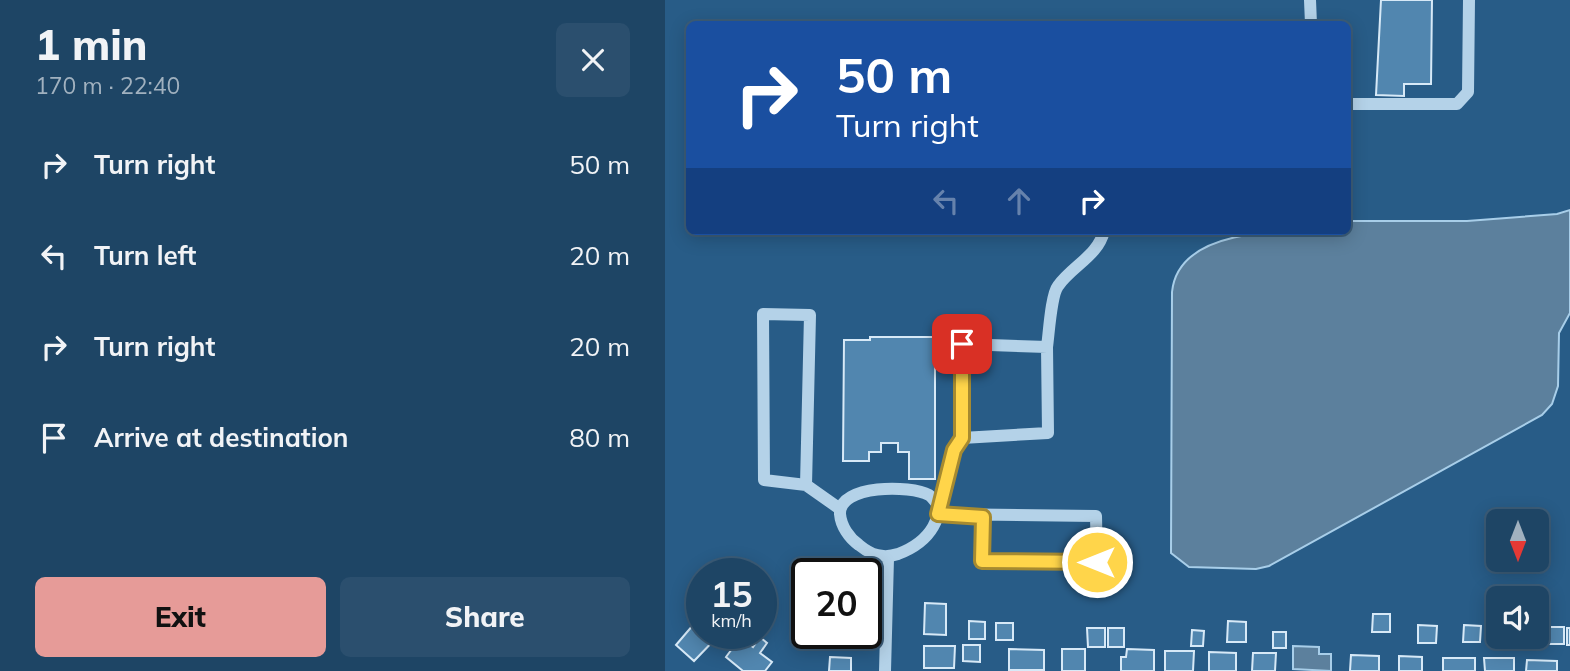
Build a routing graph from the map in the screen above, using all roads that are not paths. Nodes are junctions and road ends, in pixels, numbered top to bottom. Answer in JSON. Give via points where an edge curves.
{"nodes":[{"id":1,"x":1310,"y":0,"type":"edge"},
{"id":2,"x":1469,"y":0,"type":"edge"},
{"id":3,"x":1311,"y":21,"type":"edge"},
{"id":4,"x":1351,"y":104,"type":"edge"},
{"id":5,"x":1103,"y":235,"type":"edge"},
{"id":6,"x":1047,"y":346,"type":"junction"},
{"id":7,"x":962,"y":438,"type":"junction"},
{"id":8,"x":806,"y":485,"type":"junction"},
{"id":9,"x":839,"y":509,"type":"junction"},
{"id":10,"x":939,"y":510,"type":"junction"},
{"id":11,"x":983,"y":517,"type":"junction"},
{"id":12,"x":888,"y":558,"type":"junction"},
{"id":13,"x":885,"y":671,"type":"edge"}],
"edges":[{"from":1,"to":3,"type":"street"},
{"from":2,"to":4,"type":"street","via":[[1468,92],[1457,104]]},
{"from":5,"to":6,"type":"street","via":[[1056,288]]},
{"from":6,"to":7,"type":"street","via":[[1048,433]]},
{"from":6,"to":7,"type":"street","via":[[962,344]]},
{"from":7,"to":10,"type":"street","via":[[954,450]]},
{"from":8,"to":8,"type":"street","via":[[810,315],[763,314],[764,480]]},
{"from":8,"to":9,"type":"street"},
{"from":9,"to":10,"type":"street","via":[[856,492],[913,490],[930,496]]},
{"from":9,"to":12,"type":"street","via":[[841,523],[857,544]]},
{"from":10,"to":11,"type":"street"},
{"from":10,"to":12,"type":"street","via":[[934,530],[918,546]]},
{"from":11,"to":11,"type":"street","via":[[1096,516],[1097,562],[982,561]]},
{"from":12,"to":13,"type":"street"}]}
